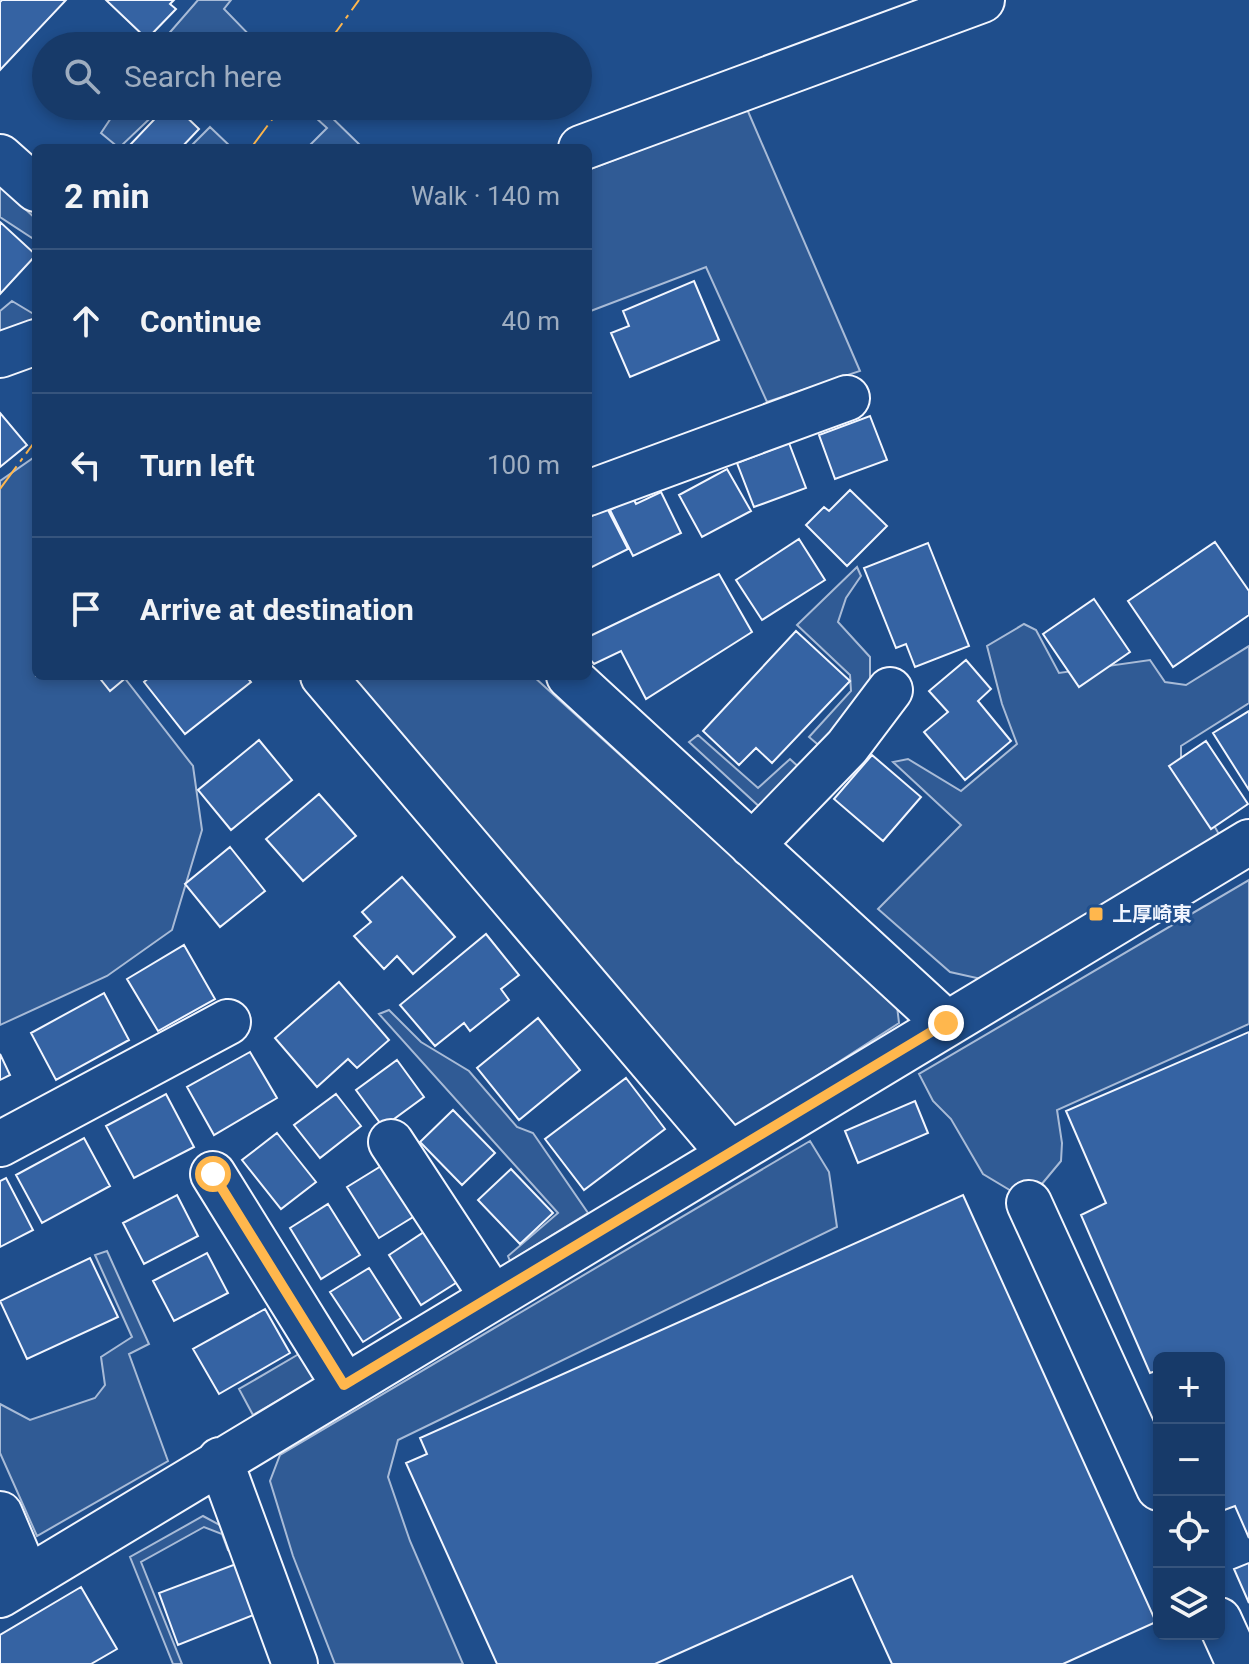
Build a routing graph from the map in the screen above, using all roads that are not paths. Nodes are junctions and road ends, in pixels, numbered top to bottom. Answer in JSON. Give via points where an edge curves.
{"nodes":[{"id":1,"x":982,"y":0,"type":"edge"},
{"id":2,"x":592,"y":144,"type":"edge"},
{"id":3,"x":0,"y":157,"type":"edge"},
{"id":4,"x":32,"y":185,"type":"edge"},
{"id":5,"x":32,"y":343,"type":"edge"},
{"id":6,"x":0,"y":355,"type":"edge"},
{"id":7,"x":847,"y":398,"type":"dead end"},
{"id":8,"x":592,"y":492,"type":"edge"},
{"id":9,"x":326,"y":680,"type":"edge"},
{"id":10,"x":573,"y":680,"type":"edge"},
{"id":11,"x":890,"y":690,"type":"dead end"},
{"id":12,"x":1249,"y":842,"type":"edge"},
{"id":13,"x":752,"y":845,"type":"junction"},
{"id":14,"x":228,"y":1022,"type":"dead end"},
{"id":15,"x":946,"y":1023,"type":"junction"},
{"id":16,"x":391,"y":1142,"type":"dead end"},
{"id":17,"x":0,"y":1144,"type":"edge"},
{"id":18,"x":729,"y":1153,"type":"junction"},
{"id":19,"x":213,"y":1174,"type":"dead end"},
{"id":20,"x":1029,"y":1203,"type":"dead end"},
{"id":21,"x":492,"y":1296,"type":"junction"},
{"id":22,"x":344,"y":1385,"type":"junction"},
{"id":23,"x":220,"y":1460,"type":"junction"},
{"id":24,"x":1153,"y":1475,"type":"edge"},
{"id":25,"x":0,"y":1514,"type":"edge"},
{"id":26,"x":14,"y":1587,"type":"edge"},
{"id":27,"x":1225,"y":1633,"type":"edge"},
{"id":28,"x":295,"y":1664,"type":"edge"},
{"id":29,"x":1239,"y":1664,"type":"edge"}],
"edges":[{"from":1,"to":2,"type":"street"},
{"from":3,"to":4,"type":"street"},
{"from":5,"to":6,"type":"street"},
{"from":7,"to":8,"type":"street"},
{"from":9,"to":18,"type":"street"},
{"from":10,"to":13,"type":"street"},
{"from":11,"to":13,"type":"street","via":[[847,747]]},
{"from":12,"to":15,"type":"street"},
{"from":13,"to":15,"type":"street"},
{"from":14,"to":17,"type":"street"},
{"from":15,"to":18,"type":"street"},
{"from":16,"to":21,"type":"street"},
{"from":18,"to":21,"type":"street"},
{"from":19,"to":22,"type":"street"},
{"from":20,"to":24,"type":"street"},
{"from":21,"to":22,"type":"street"},
{"from":22,"to":23,"type":"street"},
{"from":23,"to":26,"type":"street"},
{"from":23,"to":28,"type":"street"},
{"from":25,"to":26,"type":"street"},
{"from":27,"to":29,"type":"street"}]}
